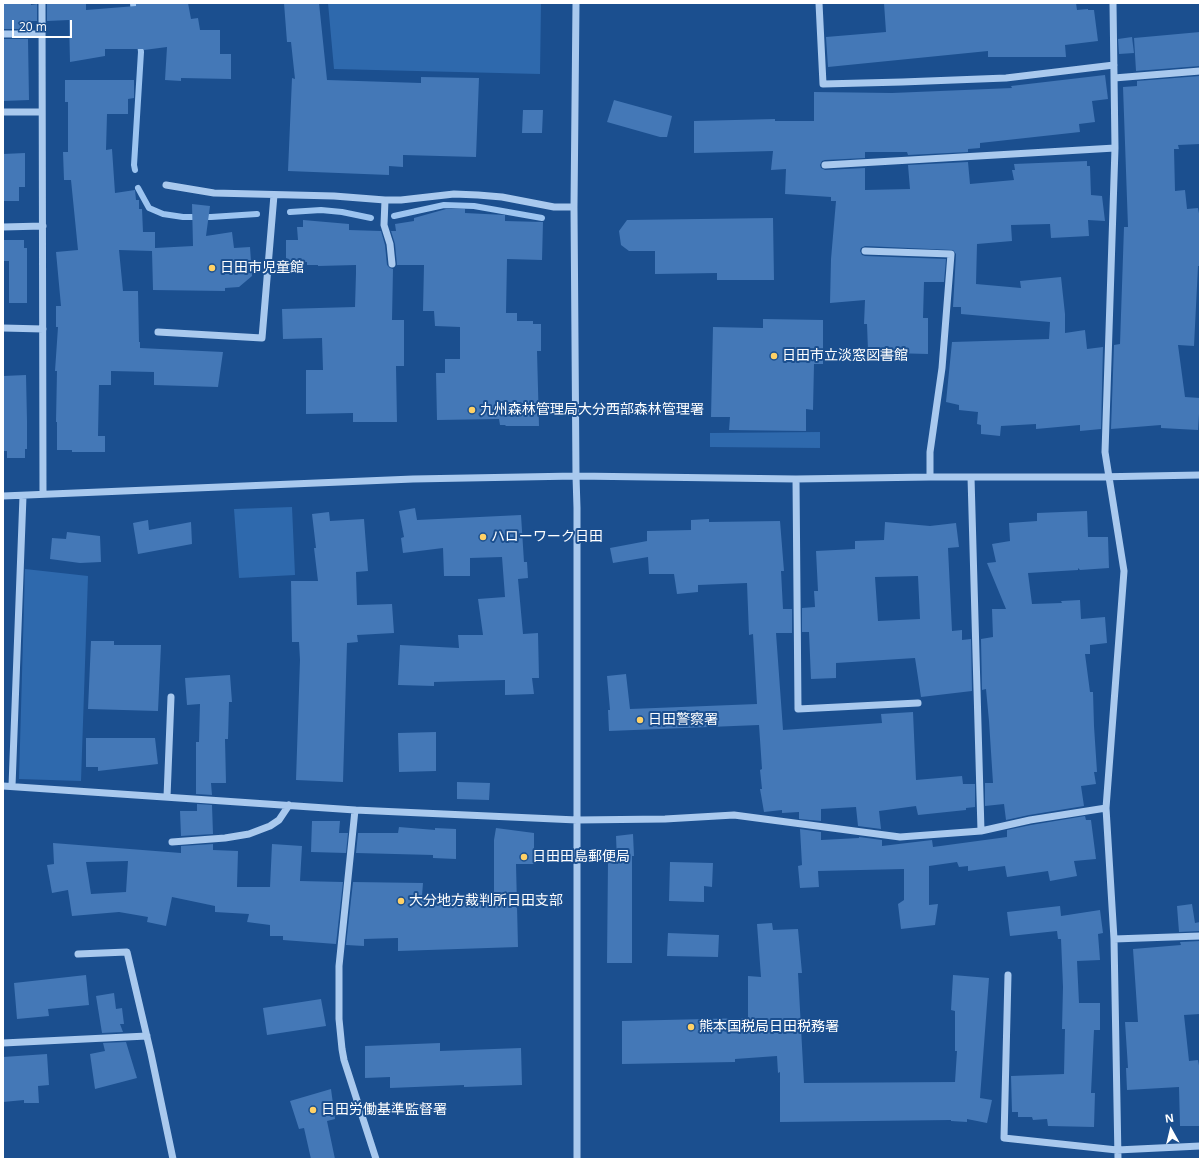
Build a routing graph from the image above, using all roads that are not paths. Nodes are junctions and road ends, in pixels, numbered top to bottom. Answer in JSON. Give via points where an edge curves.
{"nodes":[{"id":1,"x":42,"y":3,"type":"edge"},
{"id":2,"x":576,"y":3,"type":"edge"},
{"id":3,"x":819,"y":3,"type":"edge"},
{"id":4,"x":1113,"y":3,"type":"edge"},
{"id":5,"x":3,"y":34,"type":"edge"},
{"id":6,"x":42,"y":34,"type":"junction"},
{"id":7,"x":1114,"y":65,"type":"junction"},
{"id":8,"x":1200,"y":71,"type":"edge"},
{"id":9,"x":1114,"y":78,"type":"junction"},
{"id":10,"x":3,"y":112,"type":"edge"},
{"id":11,"x":42,"y":112,"type":"junction"},
{"id":12,"x":1115,"y":148,"type":"junction"},
{"id":13,"x":825,"y":165,"type":"dead end"},
{"id":14,"x":166,"y":185,"type":"dead end"},
{"id":15,"x":274,"y":195,"type":"junction"},
{"id":16,"x":385,"y":200,"type":"junction"},
{"id":17,"x":574,"y":207,"type":"junction"},
{"id":18,"x":43,"y":226,"type":"junction"},
{"id":19,"x":3,"y":227,"type":"edge"},
{"id":20,"x":865,"y":251,"type":"dead end"},
{"id":21,"x":392,"y":264,"type":"dead end"},
{"id":22,"x":3,"y":328,"type":"edge"},
{"id":23,"x":43,"y":329,"type":"junction"},
{"id":24,"x":158,"y":332,"type":"dead end"},
{"id":25,"x":1200,"y":475,"type":"edge"},
{"id":26,"x":576,"y":476,"type":"junction"},
{"id":27,"x":930,"y":477,"type":"junction"},
{"id":28,"x":971,"y":477,"type":"junction"},
{"id":29,"x":1110,"y":477,"type":"junction"},
{"id":30,"x":796,"y":479,"type":"junction"},
{"id":31,"x":43,"y":494,"type":"junction"},
{"id":32,"x":3,"y":496,"type":"edge"},
{"id":33,"x":23,"y":496,"type":"junction"},
{"id":34,"x":171,"y":698,"type":"dead end"},
{"id":35,"x":918,"y":703,"type":"dead end"},
{"id":36,"x":3,"y":786,"type":"edge"},
{"id":37,"x":12,"y":786,"type":"junction"},
{"id":38,"x":167,"y":797,"type":"junction"},
{"id":39,"x":289,"y":805,"type":"junction"},
{"id":40,"x":1106,"y":808,"type":"junction"},
{"id":41,"x":355,"y":810,"type":"junction"},
{"id":42,"x":577,"y":820,"type":"junction"},
{"id":43,"x":981,"y":831,"type":"junction"},
{"id":44,"x":172,"y":842,"type":"dead end"},
{"id":45,"x":1200,"y":936,"type":"edge"},
{"id":46,"x":1114,"y":939,"type":"junction"},
{"id":47,"x":78,"y":954,"type":"dead end"},
{"id":48,"x":1008,"y":974,"type":"dead end"},
{"id":49,"x":147,"y":1036,"type":"junction"},
{"id":50,"x":3,"y":1043,"type":"edge"},
{"id":51,"x":1200,"y":1146,"type":"edge"},
{"id":52,"x":1117,"y":1150,"type":"junction"},
{"id":53,"x":173,"y":1159,"type":"edge"},
{"id":54,"x":376,"y":1159,"type":"edge"},
{"id":55,"x":577,"y":1159,"type":"edge"},
{"id":56,"x":1118,"y":1159,"type":"edge"}],
"edges":[{"from":1,"to":6,"type":"street"},
{"from":2,"to":17,"type":"street"},
{"from":3,"to":7,"type":"street","via":[[823,84],[1006,78]]},
{"from":4,"to":7,"type":"street"},
{"from":5,"to":6,"type":"street"},
{"from":6,"to":11,"type":"street"},
{"from":7,"to":9,"type":"street"},
{"from":8,"to":9,"type":"street"},
{"from":9,"to":12,"type":"street"},
{"from":10,"to":11,"type":"street"},
{"from":11,"to":18,"type":"street"},
{"from":12,"to":13,"type":"street"},
{"from":12,"to":29,"type":"street","via":[[1105,452]]},
{"from":14,"to":15,"type":"street","via":[[214,194]]},
{"from":15,"to":16,"type":"street"},
{"from":15,"to":24,"type":"street","via":[[262,338]]},
{"from":16,"to":17,"type":"street","via":[[454,194],[502,197],[554,207]]},
{"from":16,"to":21,"type":"street","via":[[384,225],[390,244]]},
{"from":17,"to":26,"type":"street"},
{"from":18,"to":19,"type":"street"},
{"from":18,"to":23,"type":"street"},
{"from":20,"to":27,"type":"street","via":[[951,254],[942,368],[930,452]]},
{"from":22,"to":23,"type":"street"},
{"from":23,"to":31,"type":"street"},
{"from":25,"to":29,"type":"street"},
{"from":26,"to":30,"type":"street"},
{"from":26,"to":31,"type":"street","via":[[413,479]]},
{"from":26,"to":42,"type":"street"},
{"from":27,"to":28,"type":"street"},
{"from":27,"to":30,"type":"street"},
{"from":28,"to":29,"type":"street"},
{"from":28,"to":43,"type":"street"},
{"from":29,"to":40,"type":"street","via":[[1124,571]]},
{"from":30,"to":35,"type":"street","via":[[798,709]]},
{"from":31,"to":33,"type":"street"},
{"from":32,"to":33,"type":"street"},
{"from":33,"to":37,"type":"street"},
{"from":34,"to":38,"type":"street"},
{"from":36,"to":37,"type":"street"},
{"from":37,"to":38,"type":"street"},
{"from":38,"to":39,"type":"street"},
{"from":39,"to":41,"type":"street"},
{"from":39,"to":44,"type":"street","via":[[279,820],[249,834]]},
{"from":40,"to":43,"type":"street"},
{"from":40,"to":46,"type":"street"},
{"from":41,"to":42,"type":"street"},
{"from":41,"to":54,"type":"street","via":[[339,966],[340,1031],[344,1060]]},
{"from":42,"to":43,"type":"street","via":[[734,815],[900,836]]},
{"from":42,"to":55,"type":"street"},
{"from":45,"to":46,"type":"street"},
{"from":46,"to":52,"type":"street"},
{"from":47,"to":49,"type":"street","via":[[127,952]]},
{"from":48,"to":52,"type":"street","via":[[1004,1138]]},
{"from":49,"to":50,"type":"street"},
{"from":49,"to":53,"type":"street"},
{"from":51,"to":52,"type":"street"},
{"from":52,"to":56,"type":"street"}]}
